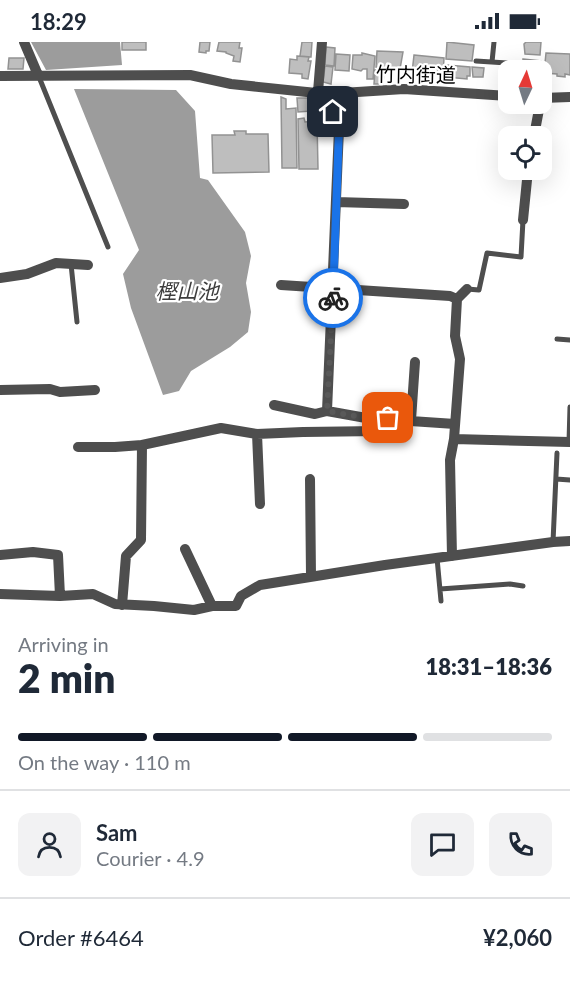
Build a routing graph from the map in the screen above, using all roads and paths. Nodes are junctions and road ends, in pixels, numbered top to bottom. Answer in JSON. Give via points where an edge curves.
{"nodes":[{"id":1,"x":24,"y":42,"type":"edge"},
{"id":2,"x":322,"y":42,"type":"edge"},
{"id":3,"x":494,"y":42,"type":"edge"},
{"id":4,"x":476,"y":61,"type":"dead end"},
{"id":5,"x":492,"y":62,"type":"junction"},
{"id":6,"x":498,"y":62,"type":"edge"},
{"id":7,"x":38,"y":75,"type":"junction"},
{"id":8,"x":0,"y":76,"type":"edge"},
{"id":9,"x":322,"y":93,"type":"junction"},
{"id":10,"x":498,"y":95,"type":"edge"},
{"id":11,"x":570,"y":97,"type":"edge"},
{"id":12,"x":552,"y":98,"type":"edge"},
{"id":13,"x":527,"y":180,"type":"edge"},
{"id":14,"x":336,"y":202,"type":"junction"},
{"id":15,"x":404,"y":204,"type":"dead end"},
{"id":16,"x":523,"y":220,"type":"joint"},
{"id":17,"x":108,"y":247,"type":"dead end"},
{"id":18,"x":71,"y":264,"type":"junction"},
{"id":19,"x":88,"y":265,"type":"dead end"},
{"id":20,"x":0,"y":278,"type":"edge"},
{"id":21,"x":281,"y":285,"type":"dead end"},
{"id":22,"x":334,"y":287,"type":"junction"},
{"id":23,"x":467,"y":289,"type":"joint"},
{"id":24,"x":457,"y":299,"type":"junction"},
{"id":25,"x":76,"y":321,"type":"dead end"},
{"id":26,"x":557,"y":339,"type":"dead end"},
{"id":27,"x":570,"y":340,"type":"edge"},
{"id":28,"x":415,"y":362,"type":"dead end"},
{"id":29,"x":0,"y":390,"type":"edge"},
{"id":30,"x":95,"y":390,"type":"dead end"},
{"id":31,"x":274,"y":405,"type":"dead end"},
{"id":32,"x":570,"y":407,"type":"edge"},
{"id":33,"x":327,"y":411,"type":"junction"},
{"id":34,"x":411,"y":420,"type":"junction"},
{"id":35,"x":455,"y":424,"type":"junction"},
{"id":36,"x":380,"y":431,"type":"dead end"},
{"id":37,"x":257,"y":434,"type":"junction"},
{"id":38,"x":454,"y":439,"type":"junction"},
{"id":39,"x":569,"y":442,"type":"edge"},
{"id":40,"x":142,"y":445,"type":"junction"},
{"id":41,"x":78,"y":447,"type":"dead end"},
{"id":42,"x":557,"y":453,"type":"dead end"},
{"id":43,"x":310,"y":479,"type":"dead end"},
{"id":44,"x":556,"y":479,"type":"junction"},
{"id":45,"x":570,"y":480,"type":"edge"},
{"id":46,"x":260,"y":504,"type":"dead end"},
{"id":47,"x":570,"y":541,"type":"edge"},
{"id":48,"x":553,"y":542,"type":"junction"},
{"id":49,"x":185,"y":549,"type":"dead end"},
{"id":50,"x":0,"y":555,"type":"edge"},
{"id":51,"x":452,"y":556,"type":"junction"},
{"id":52,"x":437,"y":558,"type":"junction"},
{"id":53,"x":310,"y":576,"type":"junction"},
{"id":54,"x":523,"y":586,"type":"dead end"},
{"id":55,"x":440,"y":589,"type":"junction"},
{"id":56,"x":0,"y":594,"type":"edge"},
{"id":57,"x":60,"y":596,"type":"junction"},
{"id":58,"x":441,"y":601,"type":"dead end"},
{"id":59,"x":119,"y":604,"type":"junction"},
{"id":60,"x":212,"y":606,"type":"junction"},
{"id":61,"x":238,"y":610,"type":"edge"},
{"id":62,"x":110,"y":615,"type":"edge"}],
"edges":[{"from":1,"to":7,"type":"street"},
{"from":2,"to":9,"type":"street"},
{"from":3,"to":5,"type":"lane"},
{"from":4,"to":5,"type":"lane"},
{"from":5,"to":6,"type":"lane"},
{"from":7,"to":8,"type":"street","name":"竹内街道"},
{"from":7,"to":9,"type":"street","name":"竹内街道","via":[[190,75],[231,84]]},
{"from":7,"to":17,"type":"lane"},
{"from":9,"to":10,"type":"street","name":"竹内街道","via":[[404,89]]},
{"from":9,"to":14,"type":"street","via":[[339,129]]},
{"from":11,"to":12,"type":"street"},
{"from":13,"to":16,"type":"street"},
{"from":14,"to":15,"type":"street"},
{"from":14,"to":22,"type":"street"},
{"from":16,"to":23,"type":"lane","via":[[521,257],[487,253],[479,290]]},
{"from":18,"to":19,"type":"street"},
{"from":18,"to":20,"type":"street"},
{"from":18,"to":25,"type":"lane"},
{"from":21,"to":22,"type":"street"},
{"from":22,"to":24,"type":"street"},
{"from":22,"to":33,"type":"street"},
{"from":23,"to":24,"type":"street"},
{"from":24,"to":35,"type":"street","via":[[455,336],[460,359]]},
{"from":26,"to":27,"type":"lane"},
{"from":28,"to":34,"type":"street"},
{"from":29,"to":30,"type":"street"},
{"from":31,"to":33,"type":"street","via":[[315,414]]},
{"from":32,"to":39,"type":"lane"},
{"from":33,"to":34,"type":"street"},
{"from":34,"to":35,"type":"street"},
{"from":35,"to":38,"type":"street"},
{"from":36,"to":37,"type":"street"},
{"from":37,"to":40,"type":"street","via":[[221,428]]},
{"from":37,"to":46,"type":"street"},
{"from":38,"to":39,"type":"street"},
{"from":38,"to":51,"type":"street","via":[[450,460]]},
{"from":40,"to":41,"type":"street"},
{"from":40,"to":59,"type":"street","via":[[141,540],[126,556]]},
{"from":42,"to":44,"type":"lane"},
{"from":43,"to":53,"type":"street"},
{"from":44,"to":45,"type":"lane"},
{"from":44,"to":48,"type":"lane"},
{"from":47,"to":48,"type":"street"},
{"from":48,"to":51,"type":"street"},
{"from":49,"to":60,"type":"street"},
{"from":50,"to":57,"type":"street","via":[[58,555]]},
{"from":51,"to":52,"type":"street"},
{"from":52,"to":53,"type":"street"},
{"from":52,"to":55,"type":"lane"},
{"from":53,"to":61,"type":"street","via":[[260,585],[241,596]]},
{"from":54,"to":55,"type":"lane"},
{"from":55,"to":58,"type":"lane"},
{"from":56,"to":57,"type":"street"},
{"from":57,"to":59,"type":"street","via":[[93,594]]},
{"from":59,"to":60,"type":"street","via":[[194,610]]},
{"from":59,"to":62,"type":"street"},
{"from":60,"to":61,"type":"street"}]}
